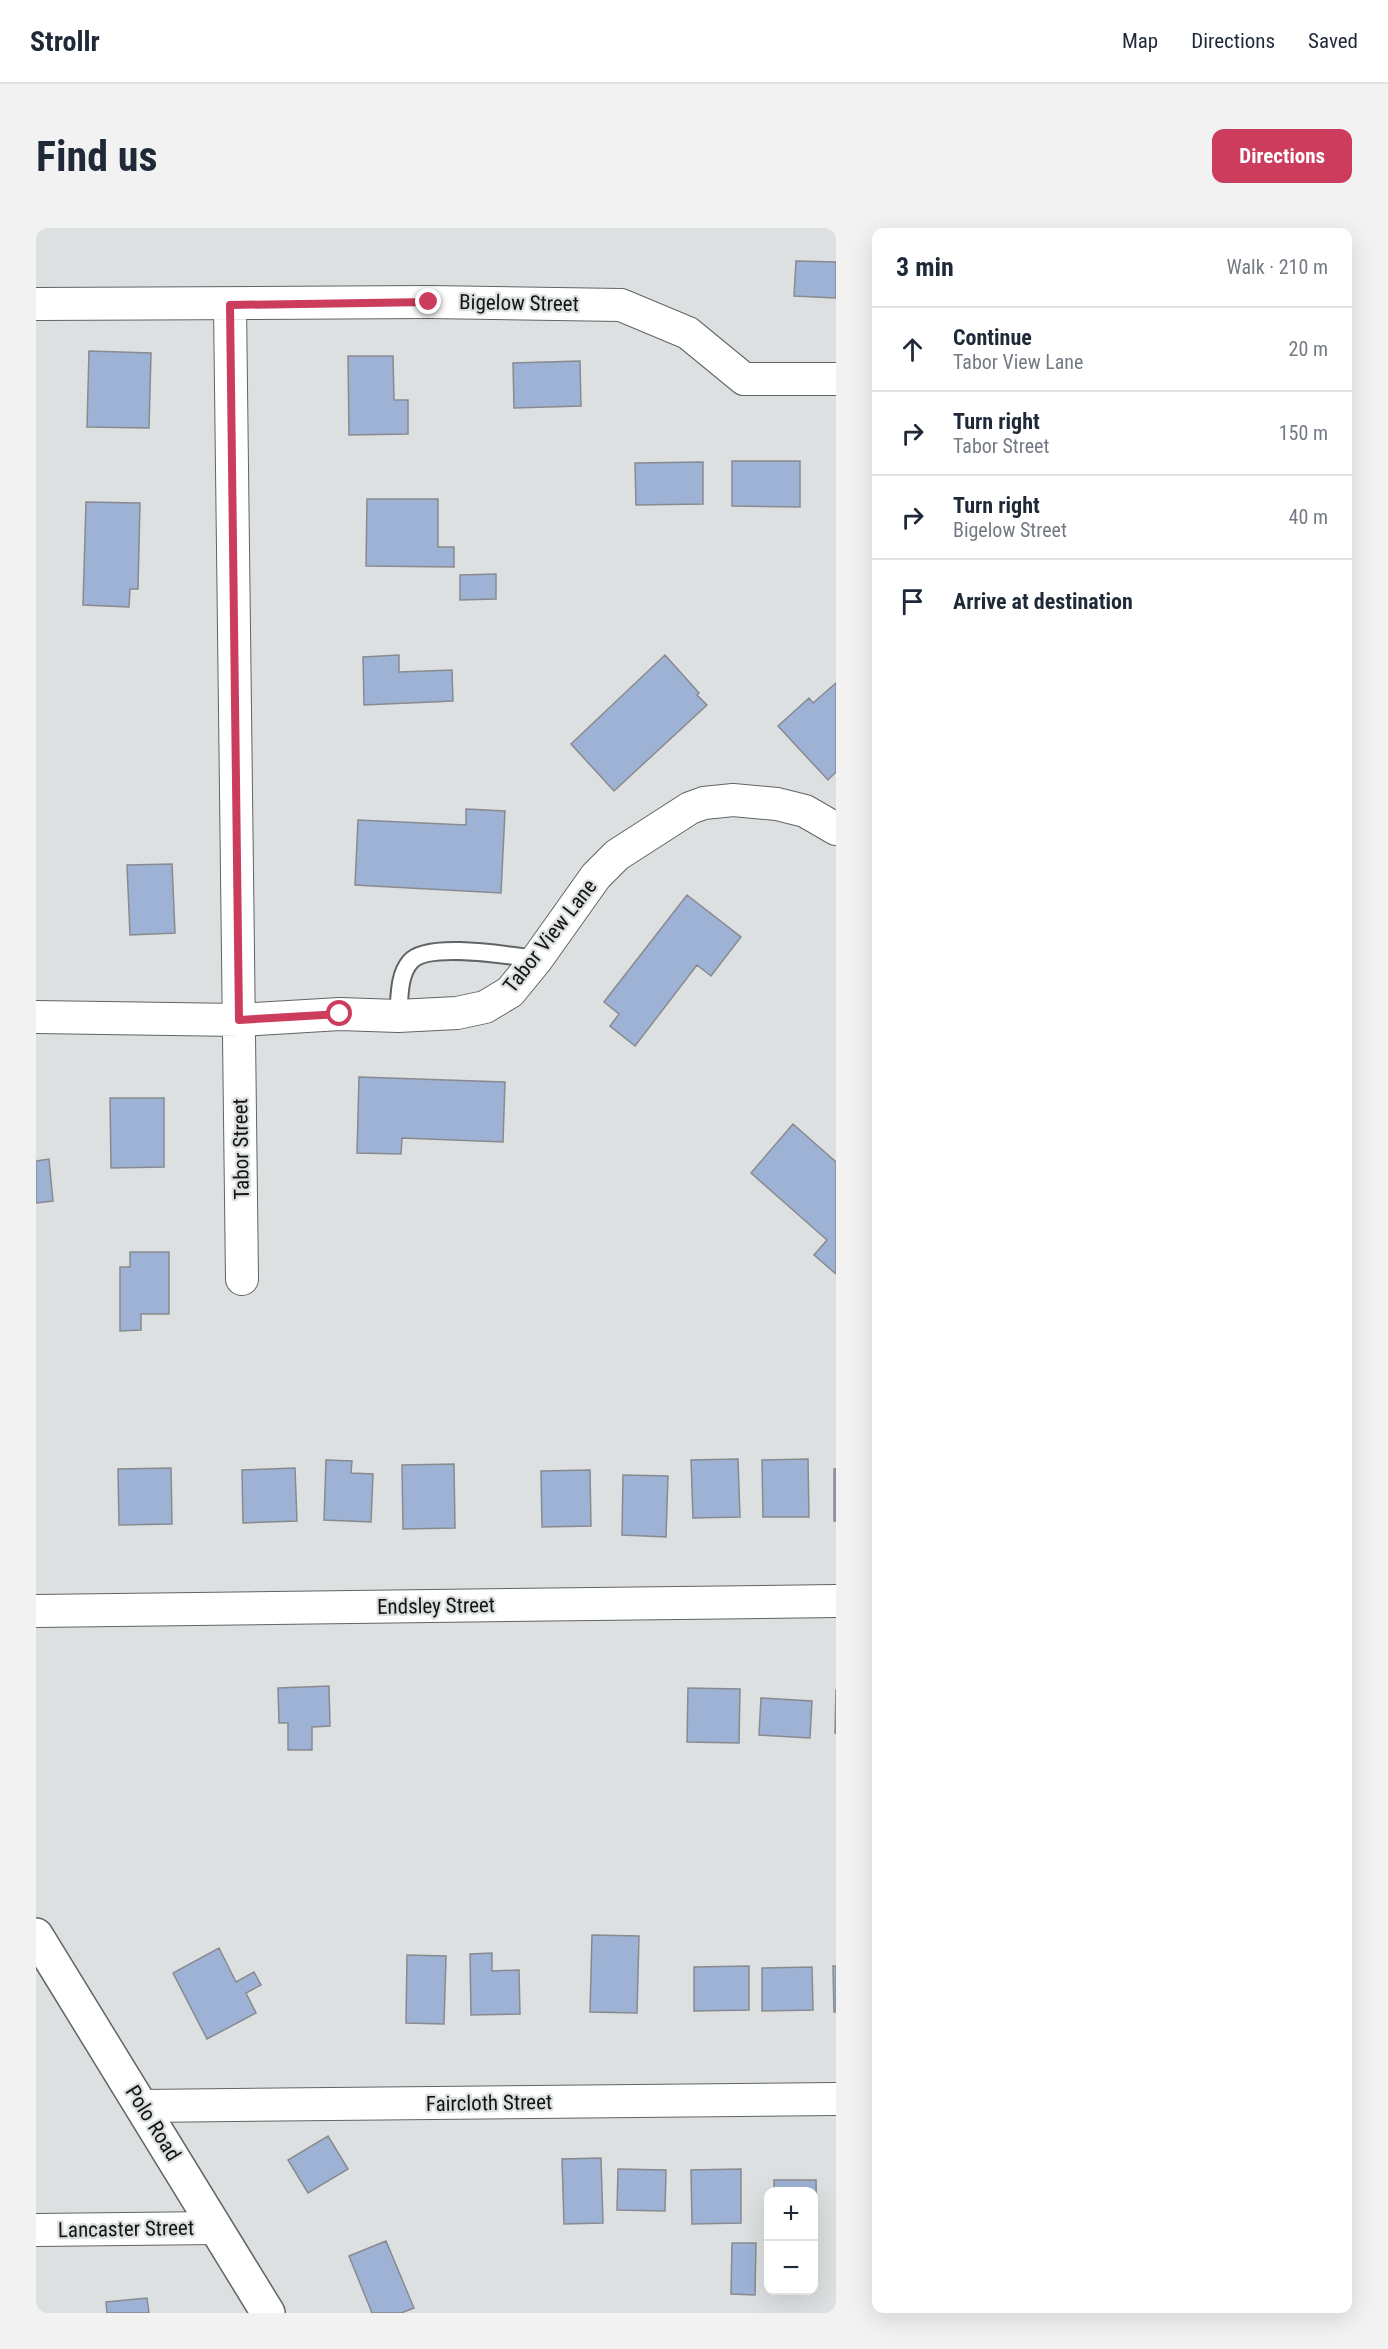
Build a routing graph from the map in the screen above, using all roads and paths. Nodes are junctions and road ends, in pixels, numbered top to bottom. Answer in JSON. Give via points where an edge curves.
{"nodes":[{"id":1,"x":36,"y":304,"type":"edge"},
{"id":2,"x":230,"y":305,"type":"junction"},
{"id":3,"x":836,"y":379,"type":"edge"},
{"id":4,"x":836,"y":829,"type":"edge"},
{"id":5,"x":537,"y":959,"type":"junction"},
{"id":6,"x":398,"y":1016,"type":"junction"},
{"id":7,"x":36,"y":1017,"type":"edge"},
{"id":8,"x":239,"y":1020,"type":"junction"},
{"id":9,"x":242,"y":1279,"type":"dead end"},
{"id":10,"x":836,"y":1601,"type":"edge"},
{"id":11,"x":36,"y":1611,"type":"edge"},
{"id":12,"x":36,"y":1935,"type":"edge"},
{"id":13,"x":836,"y":2099,"type":"edge"},
{"id":14,"x":142,"y":2106,"type":"junction"},
{"id":15,"x":215,"y":2228,"type":"junction"},
{"id":16,"x":36,"y":2230,"type":"edge"},
{"id":17,"x":268,"y":2313,"type":"edge"}],
"edges":[{"from":1,"to":2,"type":"street","name":"Bigelow Street"},
{"from":2,"to":3,"type":"street","name":"Bigelow Street","via":[[621,305],[688,333],[744,379]]},
{"from":2,"to":8,"type":"street","name":"Tabor Street"},
{"from":4,"to":5,"type":"street","name":"Tabor View Lane","via":[[805,811],[777,804],[733,800],[690,808],[616,855],[596,876]]},
{"from":5,"to":6,"type":"street","name":"Tabor View Lane","via":[[510,992],[485,1007]]},
{"from":5,"to":6,"type":"lane","via":[[446,950],[422,953],[410,962],[401,980]]},
{"from":6,"to":8,"type":"street","name":"Tabor View Lane","via":[[340,1014]]},
{"from":7,"to":8,"type":"street"},
{"from":8,"to":9,"type":"street","name":"Tabor Street"},
{"from":10,"to":11,"type":"street","name":"Endsley Street"},
{"from":12,"to":14,"type":"main road","name":"Polo Road"},
{"from":13,"to":14,"type":"street","name":"Faircloth Street"},
{"from":14,"to":15,"type":"main road","name":"Polo Road"},
{"from":15,"to":16,"type":"street","name":"Lancaster Street"},
{"from":15,"to":17,"type":"main road","name":"Polo Road"}]}
